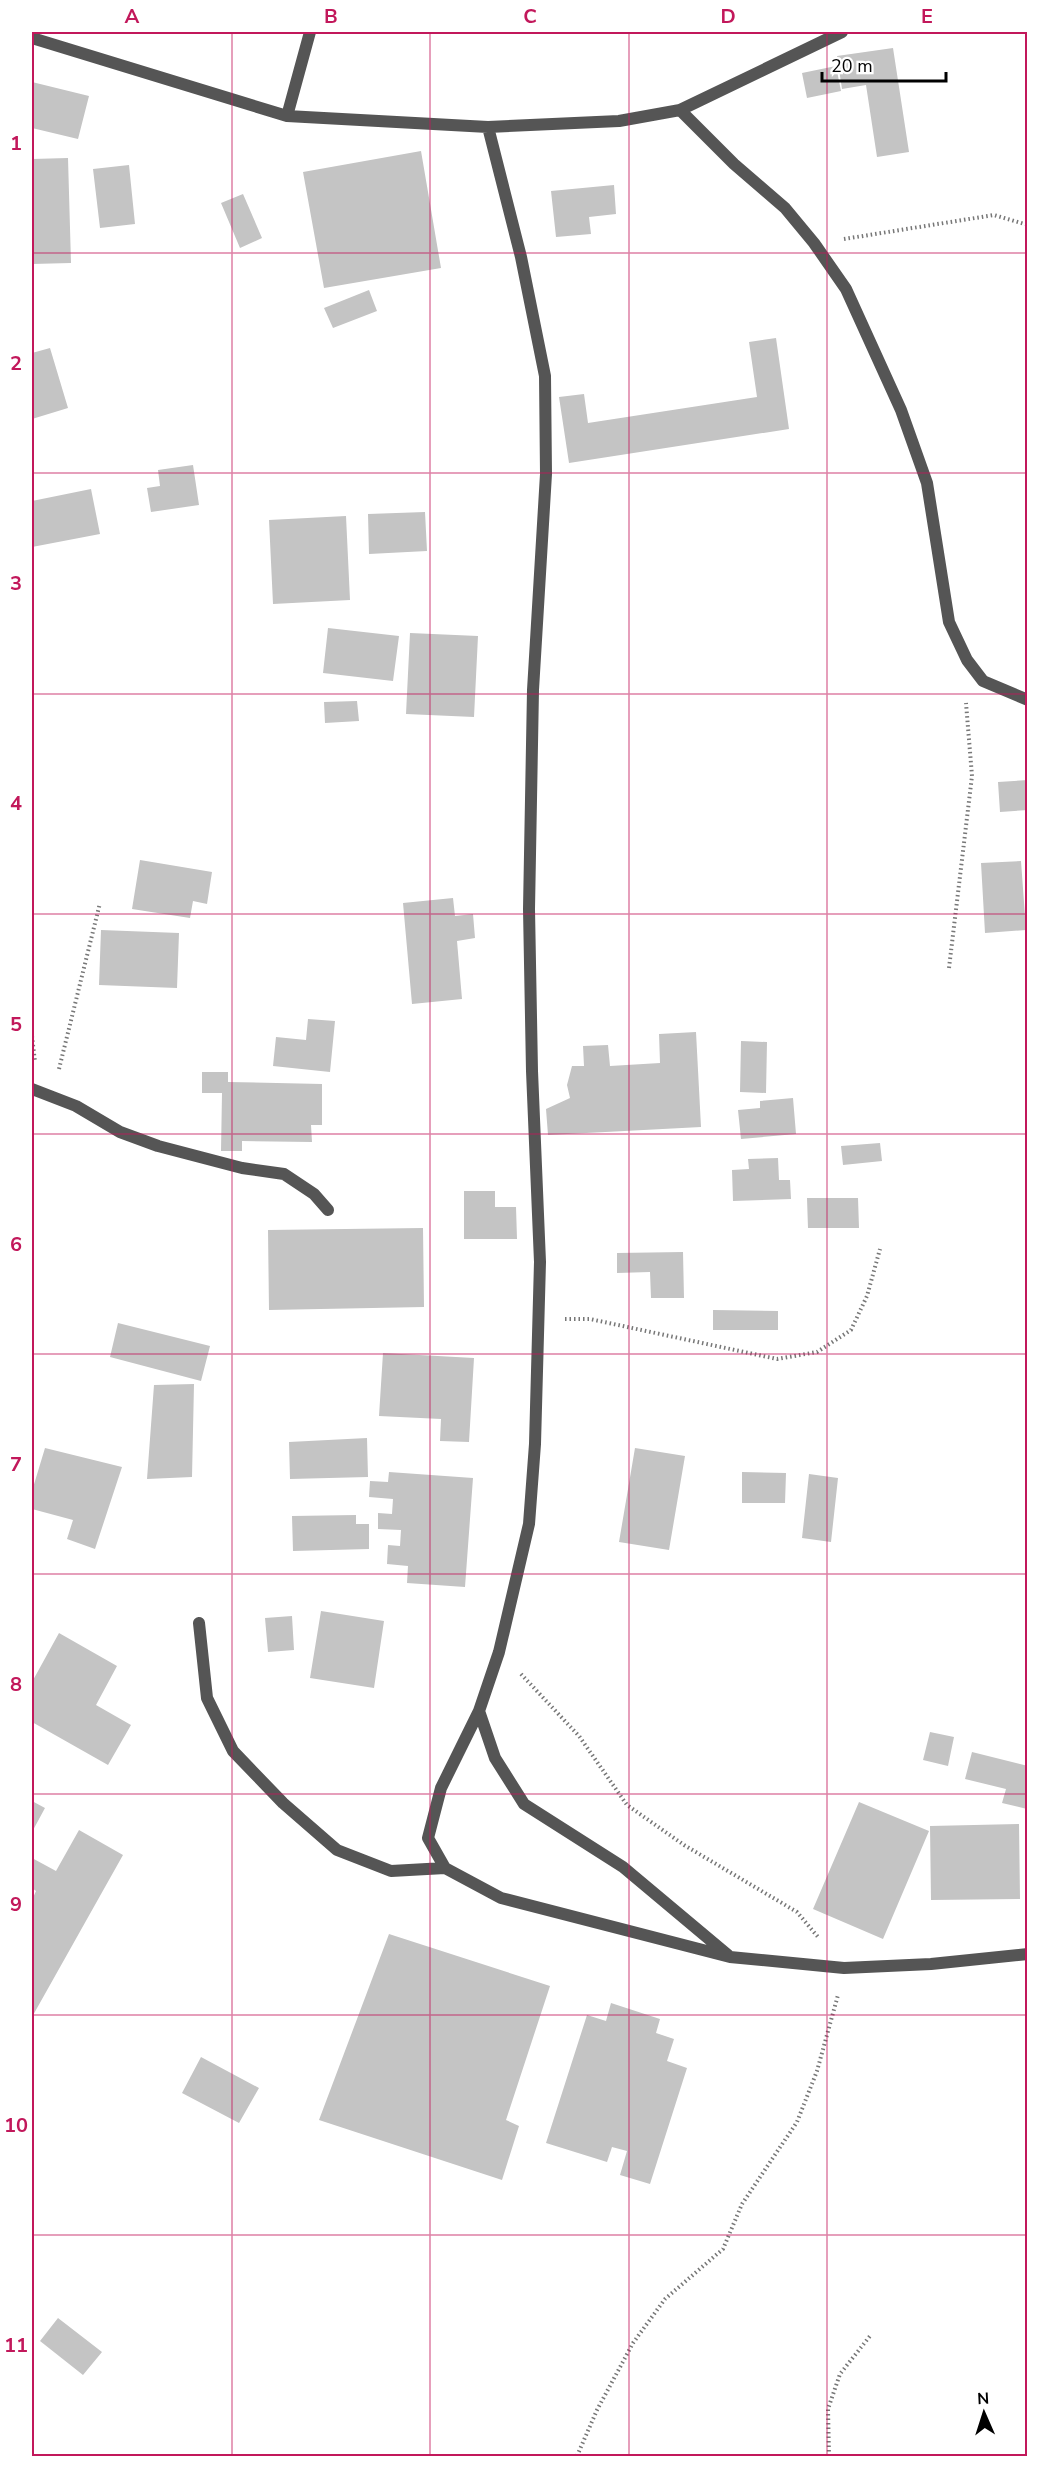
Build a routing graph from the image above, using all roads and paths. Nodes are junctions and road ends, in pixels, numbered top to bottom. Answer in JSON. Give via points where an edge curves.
{"nodes":[{"id":1,"x":310,"y":32,"type":"edge"},
{"id":2,"x":842,"y":32,"type":"edge"},
{"id":3,"x":32,"y":39,"type":"edge"},
{"id":4,"x":680,"y":110,"type":"junction"},
{"id":5,"x":287,"y":116,"type":"junction"},
{"id":6,"x":488,"y":127,"type":"junction"},
{"id":7,"x":1028,"y":225,"type":"edge"},
{"id":8,"x":814,"y":243,"type":"junction"},
{"id":9,"x":967,"y":660,"type":"junction"},
{"id":10,"x":1028,"y":700,"type":"edge"},
{"id":11,"x":100,"y":903,"type":"dead end"},
{"id":12,"x":949,"y":968,"type":"dead end"},
{"id":13,"x":32,"y":1089,"type":"edge"},
{"id":14,"x":51,"y":1096,"type":"junction"},
{"id":15,"x":328,"y":1210,"type":"dead end"},
{"id":16,"x":880,"y":1249,"type":"dead end"},
{"id":17,"x":537,"y":1319,"type":"junction"},
{"id":18,"x":199,"y":1623,"type":"dead end"},
{"id":19,"x":499,"y":1652,"type":"junction"},
{"id":20,"x":479,"y":1711,"type":"junction"},
{"id":21,"x":445,"y":1868,"type":"junction"},
{"id":22,"x":1028,"y":1954,"type":"edge"},
{"id":23,"x":730,"y":1957,"type":"junction"},
{"id":24,"x":844,"y":1968,"type":"junction"},
{"id":25,"x":870,"y":2336,"type":"dead end"},
{"id":26,"x":577,"y":2457,"type":"edge"},
{"id":27,"x":829,"y":2457,"type":"edge"}],
"edges":[{"from":1,"to":5,"type":"street"},
{"from":2,"to":4,"type":"street"},
{"from":3,"to":5,"type":"street"},
{"from":4,"to":6,"type":"street","via":[[619,121]]},
{"from":4,"to":8,"type":"street","via":[[785,208]]},
{"from":5,"to":6,"type":"street"},
{"from":6,"to":17,"type":"street","via":[[521,257],[545,376],[546,474],[533,690],[530,909],[540,1262]]},
{"from":7,"to":8,"type":"path","via":[[994,215]]},
{"from":8,"to":9,"type":"street","via":[[846,289],[901,410],[927,483],[949,622]]},
{"from":9,"to":10,"type":"street","via":[[983,681]]},
{"from":9,"to":12,"type":"path","via":[[966,717],[972,776]]},
{"from":11,"to":14,"type":"path"},
{"from":13,"to":14,"type":"street"},
{"from":14,"to":15,"type":"street","via":[[120,1132],[158,1146],[242,1168],[284,1174],[314,1194]]},
{"from":16,"to":17,"type":"path","via":[[867,1296],[851,1330],[817,1352],[777,1359],[590,1319]]},
{"from":17,"to":19,"type":"street","via":[[529,1524]]},
{"from":18,"to":21,"type":"street","via":[[207,1698],[233,1750],[284,1803],[337,1850],[391,1870]]},
{"from":19,"to":20,"type":"street"},
{"from":19,"to":24,"type":"path","via":[[579,1736],[627,1805],[684,1845],[797,1912]]},
{"from":20,"to":21,"type":"street","via":[[441,1788],[428,1838]]},
{"from":20,"to":23,"type":"street","via":[[495,1758],[524,1804],[623,1867]]},
{"from":21,"to":23,"type":"street","via":[[501,1898]]},
{"from":22,"to":24,"type":"street"},
{"from":23,"to":24,"type":"street"},
{"from":24,"to":26,"type":"path","via":[[817,2072],[797,2122],[742,2204],[723,2249],[665,2299],[633,2343]]},
{"from":25,"to":27,"type":"path","via":[[840,2374],[828,2409]]}]}
